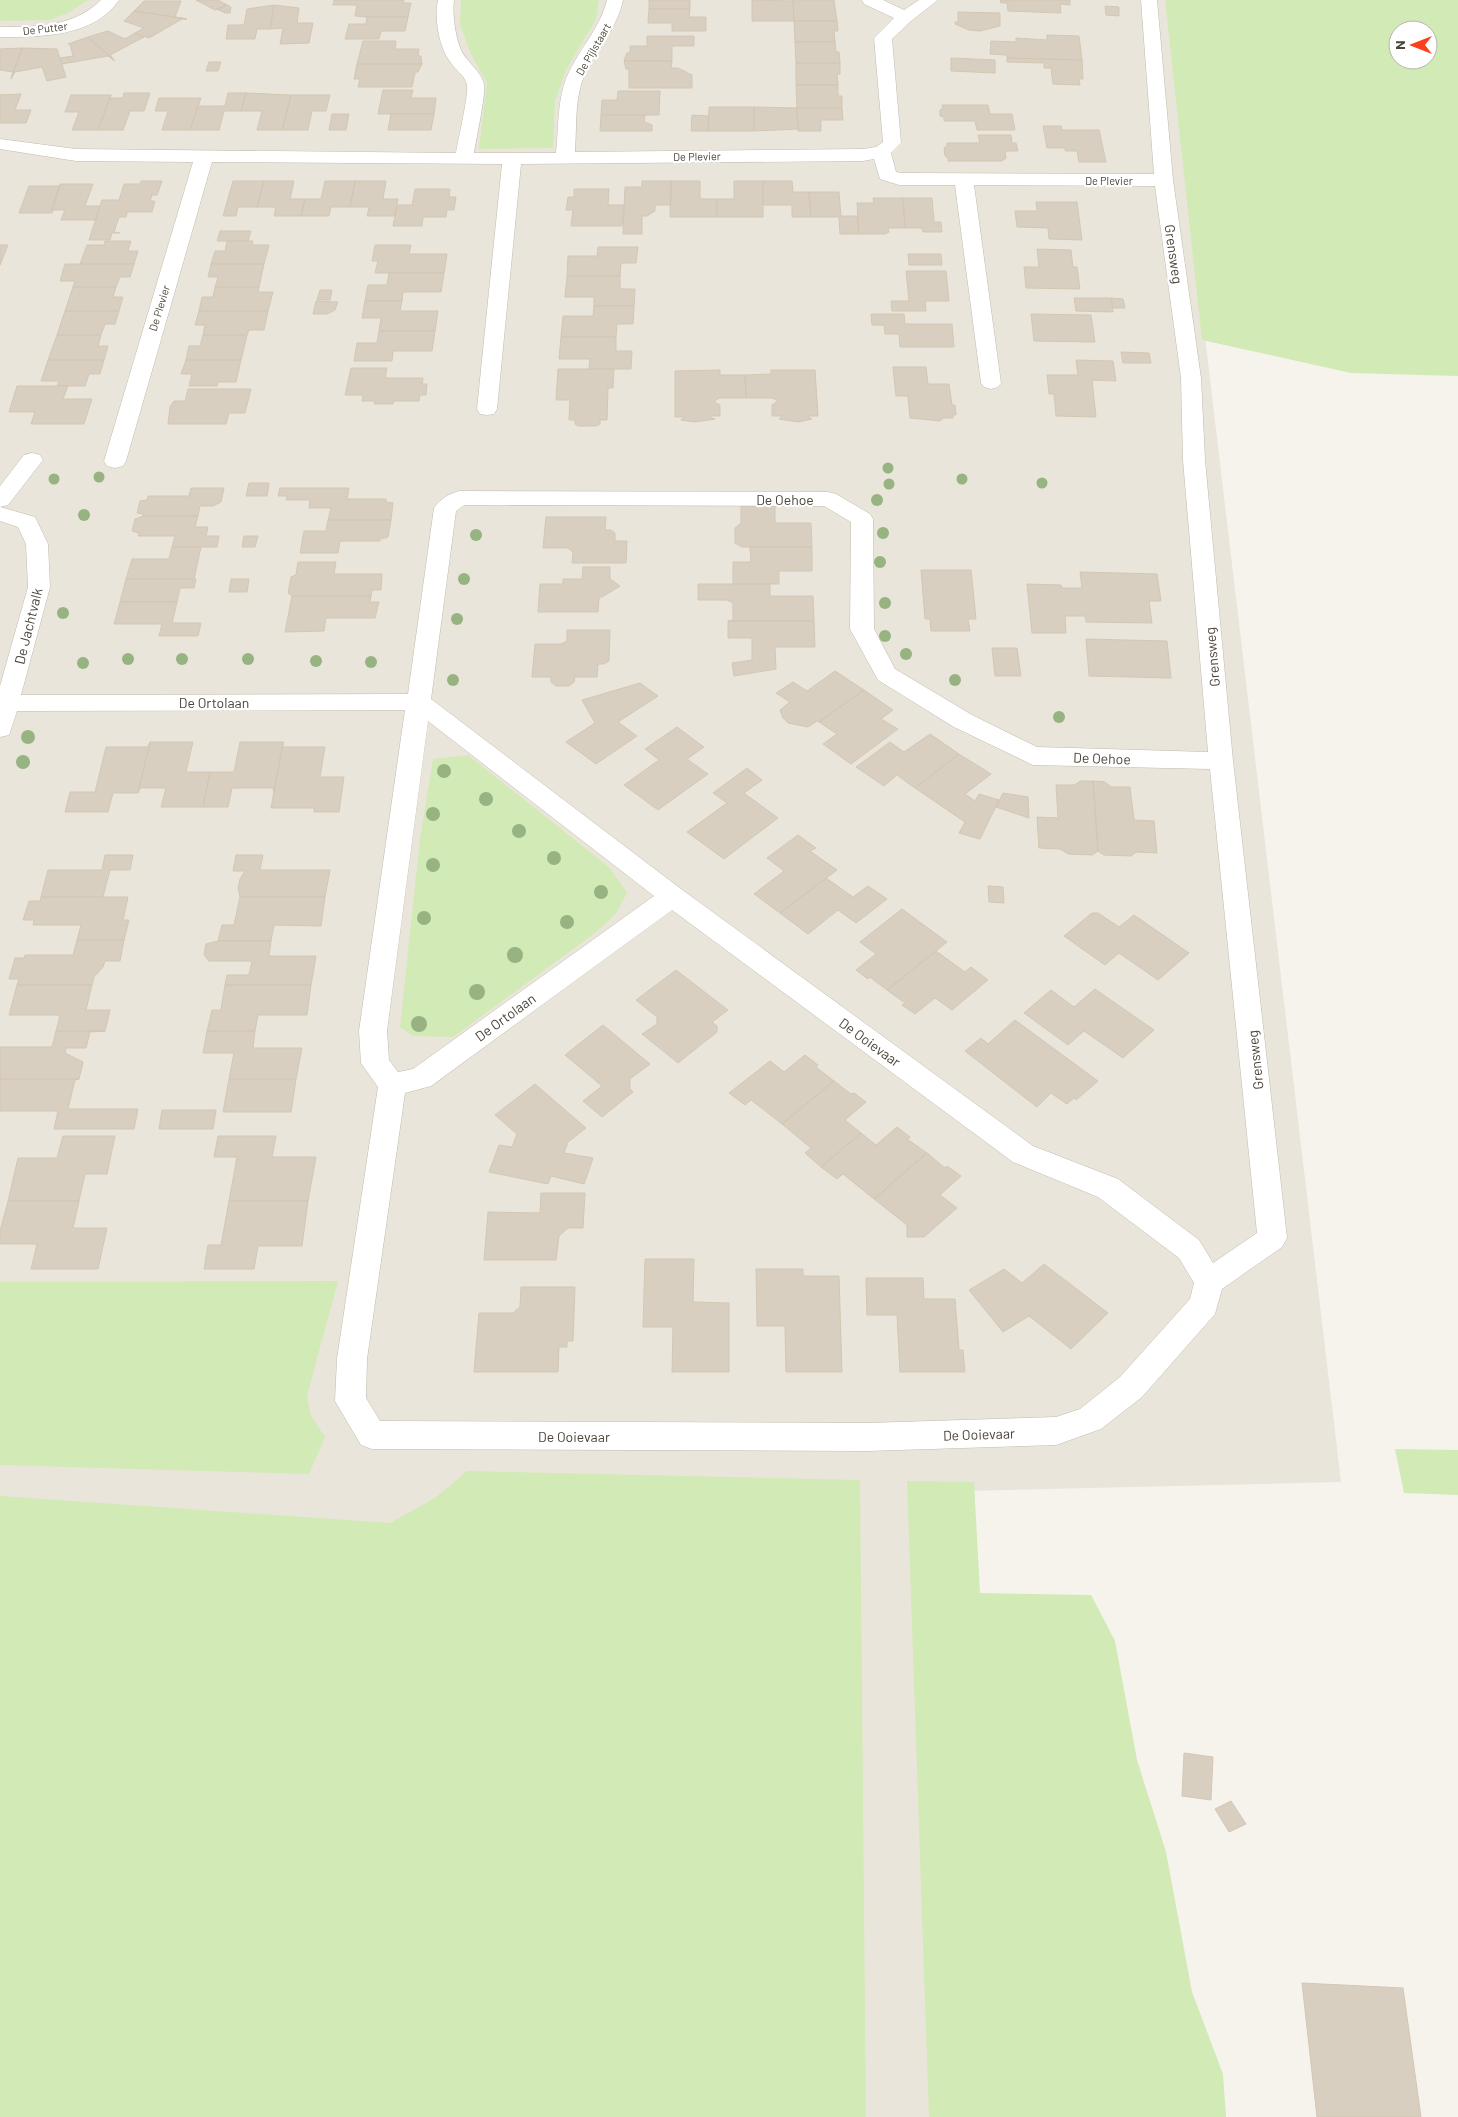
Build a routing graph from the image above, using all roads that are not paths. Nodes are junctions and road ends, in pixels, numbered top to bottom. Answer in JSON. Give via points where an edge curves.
{"nodes":[{"id":1,"x":111,"y":0,"type":"edge"},
{"id":2,"x":446,"y":0,"type":"edge"},
{"id":3,"x":616,"y":0,"type":"edge"},
{"id":4,"x":870,"y":0,"type":"edge"},
{"id":5,"x":930,"y":0,"type":"edge"},
{"id":6,"x":1150,"y":0,"type":"edge"},
{"id":7,"x":905,"y":17,"type":"junction"},
{"id":8,"x":0,"y":32,"type":"edge"},
{"id":9,"x":0,"y":144,"type":"edge"},
{"id":10,"x":882,"y":152,"type":"junction"},
{"id":11,"x":204,"y":156,"type":"junction"},
{"id":12,"x":565,"y":157,"type":"junction"},
{"id":13,"x":512,"y":158,"type":"junction"},
{"id":14,"x":464,"y":159,"type":"junction"},
{"id":15,"x":964,"y":180,"type":"junction"},
{"id":16,"x":1164,"y":180,"type":"junction"},
{"id":17,"x":991,"y":383,"type":"dead end"},
{"id":18,"x":487,"y":409,"type":"dead end"},
{"id":19,"x":32,"y":460,"type":"dead end"},
{"id":20,"x":115,"y":461,"type":"dead end"},
{"id":21,"x":0,"y":500,"type":"edge"},
{"id":22,"x":0,"y":514,"type":"edge"},
{"id":23,"x":419,"y":702,"type":"junction"},
{"id":24,"x":8,"y":703,"type":"junction"},
{"id":25,"x":0,"y":729,"type":"edge"},
{"id":26,"x":1222,"y":761,"type":"junction"},
{"id":27,"x":672,"y":896,"type":"junction"},
{"id":28,"x":392,"y":1085,"type":"junction"},
{"id":29,"x":1210,"y":1282,"type":"junction"}],
"edges":[{"from":1,"to":8,"type":"street","name":"De Putter","via":[[85,21],[62,29]]},
{"from":2,"to":14,"type":"street","via":[[444,10],[451,47],[458,61],[470,72],[476,86]]},
{"from":3,"to":12,"type":"street","name":"De Pijlstaart","via":[[608,26],[578,71],[572,88]]},
{"from":4,"to":7,"type":"street"},
{"from":5,"to":7,"type":"street"},
{"from":6,"to":16,"type":"street","name":"Grensweg"},
{"from":7,"to":10,"type":"street","via":[[883,38],[892,143]]},
{"from":9,"to":11,"type":"street","name":"De Plevier","via":[[76,155]]},
{"from":10,"to":12,"type":"street","name":"De Plevier"},
{"from":10,"to":15,"type":"street","name":"De Plevier","via":[[887,175],[898,179]]},
{"from":11,"to":14,"type":"street","name":"De Plevier"},
{"from":11,"to":20,"type":"street","name":"De Plevier"},
{"from":12,"to":13,"type":"street","name":"De Plevier"},
{"from":13,"to":14,"type":"street","name":"De Plevier"},
{"from":13,"to":18,"type":"street"},
{"from":15,"to":16,"type":"street","name":"De Plevier"},
{"from":15,"to":17,"type":"street"},
{"from":16,"to":26,"type":"street","name":"Grensweg","via":[[1191,378],[1194,460]]},
{"from":19,"to":21,"type":"street"},
{"from":22,"to":24,"type":"street","name":"De Jachtvalk","via":[[27,522],[37,544],[39,587]]},
{"from":23,"to":24,"type":"street","name":"De Ortolaan"},
{"from":23,"to":26,"type":"street","name":"De Oehoe","via":[[445,508],[459,498],[828,499],[862,519],[862,629],[886,674],[963,721],[1033,756]]},
{"from":23,"to":27,"type":"street"},
{"from":23,"to":28,"type":"street","via":[[373,1031],[375,1063]]},
{"from":24,"to":25,"type":"street","name":"De Jachtvalk"},
{"from":26,"to":29,"type":"street","name":"Grensweg","via":[[1272,1238]]},
{"from":27,"to":28,"type":"street","name":"De Ortolaan","via":[[421,1078]]},
{"from":27,"to":29,"type":"street","name":"De Ooievaar","via":[[1023,1154],[1108,1188],[1189,1249]]},
{"from":28,"to":29,"type":"street","name":"De Ooievaar","via":[[352,1359],[350,1400],[372,1435],[867,1437],[1056,1431],[1090,1419],[1131,1387],[1204,1305]]}]}
